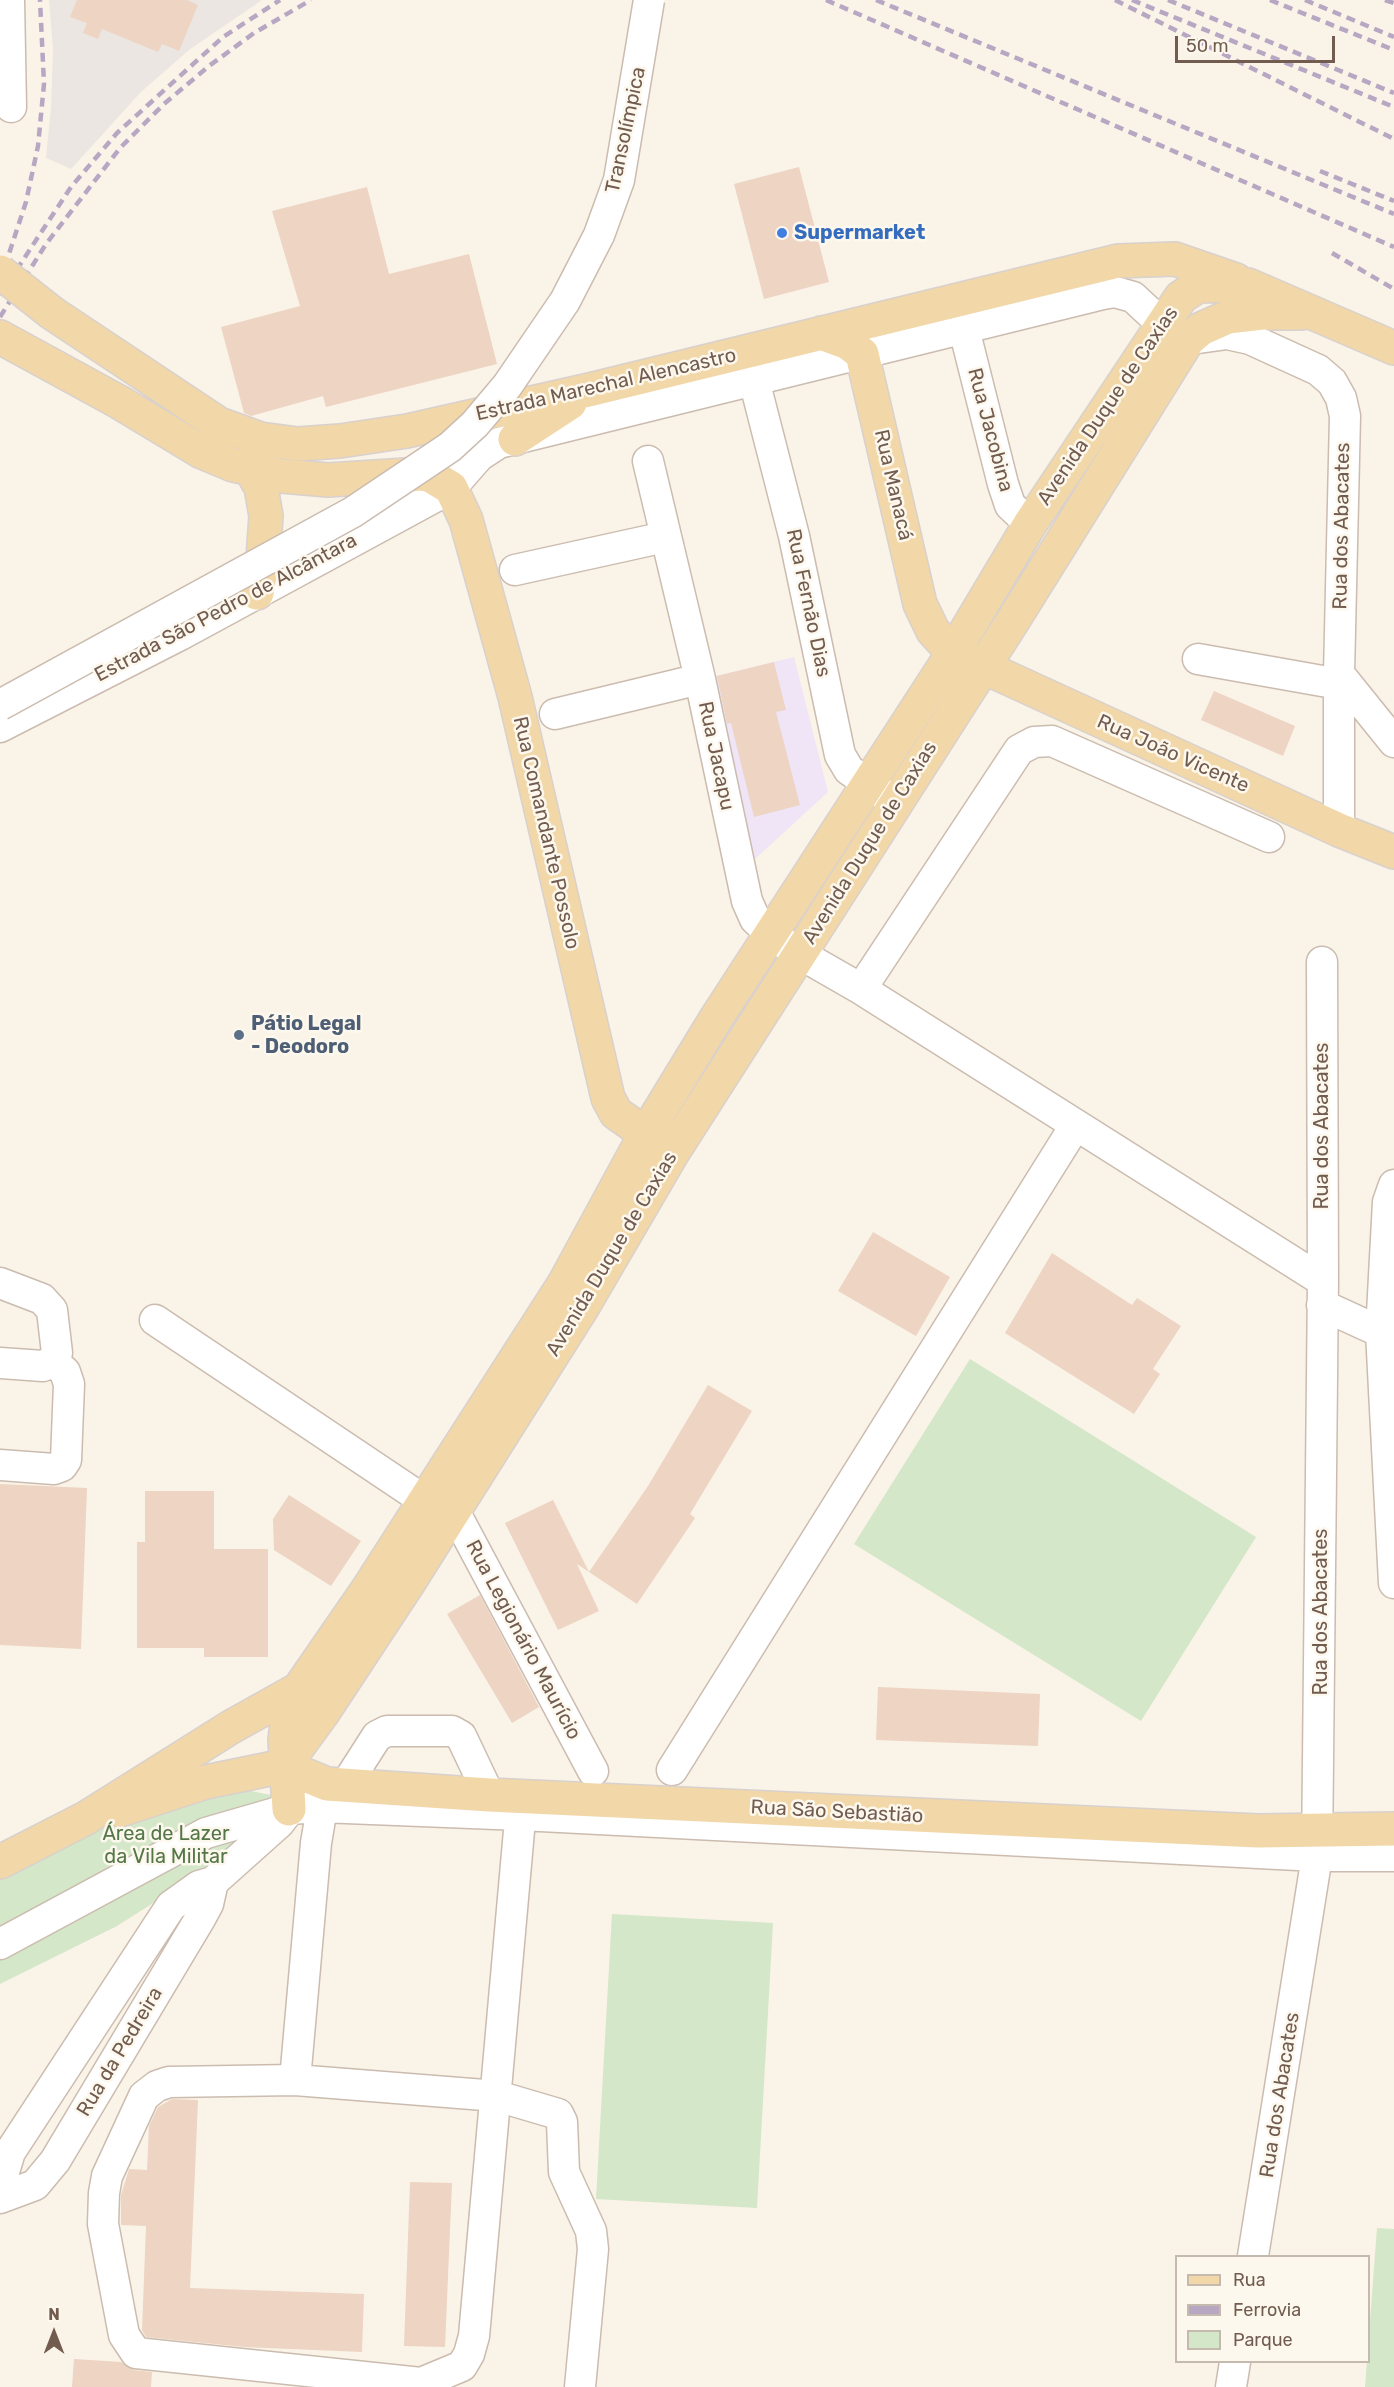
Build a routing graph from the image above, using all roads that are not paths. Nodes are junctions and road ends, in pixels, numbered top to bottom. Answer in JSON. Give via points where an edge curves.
{"nodes":[{"id":1,"x":9,"y":0,"type":"edge"},
{"id":2,"x":649,"y":0,"type":"edge"},
{"id":3,"x":5,"y":47,"type":"edge"},
{"id":4,"x":11,"y":107,"type":"dead end"},
{"id":5,"x":0,"y":272,"type":"edge"},
{"id":6,"x":1248,"y":285,"type":"junction"},
{"id":7,"x":1317,"y":314,"type":"junction"},
{"id":8,"x":964,"y":329,"type":"junction"},
{"id":9,"x":1175,"y":332,"type":"junction"},
{"id":10,"x":821,"y":333,"type":"junction"},
{"id":11,"x":13,"y":344,"type":"edge"},
{"id":12,"x":1384,"y":344,"type":"edge"},
{"id":13,"x":862,"y":354,"type":"junction"},
{"id":14,"x":754,"y":380,"type":"junction"},
{"id":15,"x":590,"y":390,"type":"junction"},
{"id":16,"x":515,"y":439,"type":"junction"},
{"id":17,"x":648,"y":461,"type":"dead end"},
{"id":18,"x":251,"y":470,"type":"junction"},
{"id":19,"x":451,"y":488,"type":"junction"},
{"id":20,"x":1030,"y":524,"type":"junction"},
{"id":21,"x":665,"y":537,"type":"junction"},
{"id":22,"x":515,"y":570,"type":"dead end"},
{"id":23,"x":256,"y":592,"type":"junction"},
{"id":24,"x":953,"y":653,"type":"junction"},
{"id":25,"x":1198,"y":659,"type":"dead end"},
{"id":26,"x":982,"y":668,"type":"junction"},
{"id":27,"x":700,"y":679,"type":"junction"},
{"id":28,"x":1339,"y":679,"type":"junction"},
{"id":29,"x":0,"y":705,"type":"edge"},
{"id":30,"x":555,"y":714,"type":"dead end"},
{"id":31,"x":0,"y":726,"type":"edge"},
{"id":32,"x":1394,"y":742,"type":"edge"},
{"id":33,"x":868,"y":784,"type":"junction"},
{"id":34,"x":897,"y":802,"type":"junction"},
{"id":35,"x":1339,"y":830,"type":"junction"},
{"id":36,"x":1269,"y":837,"type":"dead end"},
{"id":37,"x":1394,"y":852,"type":"edge"},
{"id":38,"x":772,"y":935,"type":"junction"},
{"id":39,"x":800,"y":954,"type":"junction"},
{"id":40,"x":1322,"y":962,"type":"dead end"},
{"id":41,"x":861,"y":989,"type":"junction"},
{"id":42,"x":1075,"y":1126,"type":"junction"},
{"id":43,"x":645,"y":1135,"type":"junction"},
{"id":44,"x":673,"y":1152,"type":"junction"},
{"id":45,"x":1394,"y":1185,"type":"edge"},
{"id":46,"x":0,"y":1283,"type":"edge"},
{"id":47,"x":1322,"y":1293,"type":"junction"},
{"id":48,"x":155,"y":1320,"type":"dead end"},
{"id":49,"x":1388,"y":1335,"type":"edge"},
{"id":50,"x":53,"y":1360,"type":"junction"},
{"id":51,"x":0,"y":1363,"type":"edge"},
{"id":52,"x":0,"y":1465,"type":"edge"},
{"id":53,"x":439,"y":1505,"type":"junction"},
{"id":54,"x":1394,"y":1583,"type":"edge"},
{"id":55,"x":299,"y":1689,"type":"junction"},
{"id":56,"x":284,"y":1766,"type":"junction"},
{"id":57,"x":672,"y":1770,"type":"dead end"},
{"id":58,"x":593,"y":1771,"type":"dead end"},
{"id":59,"x":331,"y":1792,"type":"junction"},
{"id":60,"x":489,"y":1795,"type":"junction"},
{"id":61,"x":522,"y":1806,"type":"junction"},
{"id":62,"x":289,"y":1809,"type":"junction"},
{"id":63,"x":86,"y":1818,"type":"junction"},
{"id":64,"x":1394,"y":1830,"type":"edge"},
{"id":65,"x":1317,"y":1844,"type":"junction"},
{"id":66,"x":1394,"y":1856,"type":"edge"},
{"id":67,"x":0,"y":1862,"type":"edge"},
{"id":68,"x":213,"y":1882,"type":"junction"},
{"id":69,"x":0,"y":1944,"type":"edge"},
{"id":70,"x":296,"y":2080,"type":"junction"},
{"id":71,"x":497,"y":2096,"type":"junction"},
{"id":72,"x":0,"y":2186,"type":"edge"},
{"id":73,"x":0,"y":2198,"type":"edge"},
{"id":74,"x":1253,"y":2255,"type":"edge"},
{"id":75,"x":1235,"y":2363,"type":"edge"},
{"id":76,"x":420,"y":2385,"type":"edge"},
{"id":77,"x":580,"y":2387,"type":"edge"},
{"id":78,"x":1231,"y":2387,"type":"edge"}],
"edges":[{"from":1,"to":3,"type":"street"},
{"from":2,"to":29,"type":"street","name":"Transolímpica","bridge":true,"via":[[619,180],[599,235],[565,301],[507,386],[475,424],[450,447],[353,512]]},
{"from":3,"to":4,"type":"street"},
{"from":5,"to":15,"type":"main road","name":"Estrada Marechal Alencastro","bridge":true,"via":[[52,313],[204,415],[231,429],[273,442],[340,441],[407,431]]},
{"from":6,"to":7,"type":"main road","name":"Avenida Duque de Caxias"},
{"from":6,"to":9,"type":"main road","name":"Avenida Duque de Caxias","via":[[1198,286],[1181,297]]},
{"from":6,"to":10,"type":"main road","name":"Estrada Marechal Alencastro","via":[[1185,262],[1136,259]]},
{"from":7,"to":9,"type":"main road","name":"Avenida Duque de Caxias","via":[[1228,316],[1201,329]]},
{"from":7,"to":12,"type":"main road"},
{"from":8,"to":9,"type":"street","name":"Estrada Marechal Alencastro","via":[[1115,292],[1133,297]]},
{"from":8,"to":13,"type":"street","name":"Estrada Marechal Alencastro"},
{"from":8,"to":20,"type":"street","name":"Rua Jacobina","via":[[1006,496],[1016,513]]},
{"from":9,"to":20,"type":"main road","name":"Avenida Duque de Caxias"},
{"from":9,"to":26,"type":"main road","name":"Avenida Duque de Caxias"},
{"from":9,"to":28,"type":"street","name":"Rua dos Abacates","via":[[1250,339],[1311,365],[1338,390],[1345,416]]},
{"from":10,"to":13,"type":"main road","via":[[848,343]]},
{"from":10,"to":15,"type":"main road","name":"Estrada Marechal Alencastro"},
{"from":11,"to":18,"type":"main road","via":[[202,452]]},
{"from":13,"to":14,"type":"street","name":"Estrada Marechal Alencastro"},
{"from":13,"to":24,"type":"main road","name":"Rua Manacá","via":[[920,604],[933,631]]},
{"from":14,"to":16,"type":"street","name":"Estrada Marechal Alencastro"},
{"from":14,"to":33,"type":"street","name":"Rua Fernão Dias","via":[[794,536],[840,755],[849,770]]},
{"from":15,"to":16,"type":"main road"},
{"from":16,"to":19,"type":"street","name":"Estrada Marechal Alencastro","via":[[499,443],[479,456]]},
{"from":17,"to":21,"type":"street","name":"Rua Jacapu"},
{"from":18,"to":19,"type":"main road","via":[[328,480],[422,474]]},
{"from":18,"to":23,"type":"main road","via":[[261,487],[266,516]]},
{"from":19,"to":23,"type":"street","name":"Estrada São Pedro de Alcântara"},
{"from":19,"to":43,"type":"main road","name":"Rua Comandante Possolo","via":[[466,520],[515,697],[602,1078],[616,1113]]},
{"from":20,"to":24,"type":"main road","name":"Avenida Duque de Caxias"},
{"from":21,"to":22,"type":"street"},
{"from":21,"to":27,"type":"street","name":"Rua Jacapu"},
{"from":23,"to":31,"type":"street","name":"Estrada São Pedro de Alcântara"},
{"from":24,"to":26,"type":"main road","name":"Rua João Vicente"},
{"from":24,"to":33,"type":"main road","name":"Avenida Duque de Caxias"},
{"from":25,"to":28,"type":"street"},
{"from":26,"to":34,"type":"main road","name":"Avenida Duque de Caxias"},
{"from":26,"to":35,"type":"main road","name":"Rua João Vicente"},
{"from":27,"to":30,"type":"street"},
{"from":27,"to":38,"type":"street","name":"Rua Jacapu","via":[[747,901],[755,919]]},
{"from":28,"to":32,"type":"street"},
{"from":28,"to":35,"type":"street","name":"Rua dos Abacates"},
{"from":33,"to":34,"type":"street","name":"Rua Fernão Dias"},
{"from":33,"to":38,"type":"main road","name":"Avenida Duque de Caxias"},
{"from":34,"to":39,"type":"main road","name":"Avenida Duque de Caxias"},
{"from":35,"to":37,"type":"main road","name":"Rua João Vicente"},
{"from":36,"to":41,"type":"street","via":[[1052,741],[1034,742],[1019,750]]},
{"from":38,"to":39,"type":"street","name":"Rua Jacapu"},
{"from":38,"to":43,"type":"main road","name":"Avenida Duque de Caxias"},
{"from":39,"to":41,"type":"street","name":"Rua Jacapu"},
{"from":39,"to":44,"type":"main road","name":"Avenida Duque de Caxias"},
{"from":40,"to":47,"type":"street","name":"Rua dos Abacates"},
{"from":41,"to":42,"type":"street","name":"Rua Jacapu"},
{"from":42,"to":47,"type":"street","name":"Rua Jacapu"},
{"from":42,"to":57,"type":"street"},
{"from":43,"to":44,"type":"main road","name":"Rua Comandante Possolo"},
{"from":43,"to":53,"type":"main road","name":"Avenida Duque de Caxias"},
{"from":44,"to":53,"type":"main road","name":"Avenida Duque de Caxias","via":[[582,1308]]},
{"from":45,"to":49,"type":"street","via":[[1388,1202]]},
{"from":46,"to":50,"type":"street","via":[[42,1299],[52,1310],[57,1353]]},
{"from":47,"to":49,"type":"street","name":"Rua Jacapu"},
{"from":47,"to":65,"type":"street","name":"Rua dos Abacates"},
{"from":48,"to":53,"type":"street"},
{"from":49,"to":54,"type":"street"},
{"from":50,"to":51,"type":"street","via":[[43,1366]]},
{"from":50,"to":52,"type":"street","via":[[65,1372],[69,1384],[66,1460],[54,1469]]},
{"from":53,"to":55,"type":"main road","name":"Avenida Duque de Caxias"},
{"from":53,"to":56,"type":"main road","name":"Avenida Duque de Caxias","via":[[322,1714]]},
{"from":53,"to":58,"type":"street","name":"Rua Legionário Maurício"},
{"from":55,"to":56,"type":"main road","via":[[287,1723]]},
{"from":55,"to":63,"type":"main road","name":"Avenida Duque de Caxias"},
{"from":56,"to":59,"type":"main road","name":"Rua São Sebastião"},
{"from":56,"to":62,"type":"main road"},
{"from":56,"to":63,"type":"main road","name":"Avenida Duque de Caxias","via":[[206,1782]]},
{"from":59,"to":60,"type":"main road","name":"Rua São Sebastião"},
{"from":59,"to":60,"type":"street","via":[[377,1736],[387,1731],[452,1731],[461,1736]]},
{"from":59,"to":61,"type":"street","name":"Rua São Sebastião"},
{"from":59,"to":62,"type":"street","name":"Rua São Sebastião"},
{"from":59,"to":70,"type":"street"},
{"from":60,"to":61,"type":"main road","name":"Rua São Sebastião"},
{"from":61,"to":65,"type":"main road","name":"Rua São Sebastião"},
{"from":61,"to":71,"type":"street"},
{"from":62,"to":68,"type":"street","name":"Rua da Pedreira","via":[[279,1823]]},
{"from":62,"to":69,"type":"street","name":"Rua São Sebastião","via":[[206,1833]]},
{"from":63,"to":67,"type":"main road","name":"Avenida Duque de Caxias"},
{"from":64,"to":65,"type":"main road","name":"Rua São Sebastião"},
{"from":65,"to":66,"type":"street","name":"Rua São Sebastião"},
{"from":65,"to":74,"type":"street","name":"Rua dos Abacates","via":[[1313,1892]]},
{"from":68,"to":72,"type":"street","name":"Rua da Pedreira","via":[[171,1905],[10,2152]]},
{"from":68,"to":73,"type":"street","name":"Rua da Pedreira","via":[[201,1917],[55,2161],[35,2185]]},
{"from":70,"to":71,"type":"street"},
{"from":70,"to":76,"type":"street","via":[[170,2082],[144,2096],[107,2176],[104,2193],[103,2224],[124,2334],[136,2353]]},
{"from":71,"to":76,"type":"street","via":[[470,2354],[462,2366]]},
{"from":71,"to":77,"type":"street","via":[[552,2111],[562,2122],[564,2172],[591,2231],[593,2249]]},
{"from":75,"to":78,"type":"street"}]}
